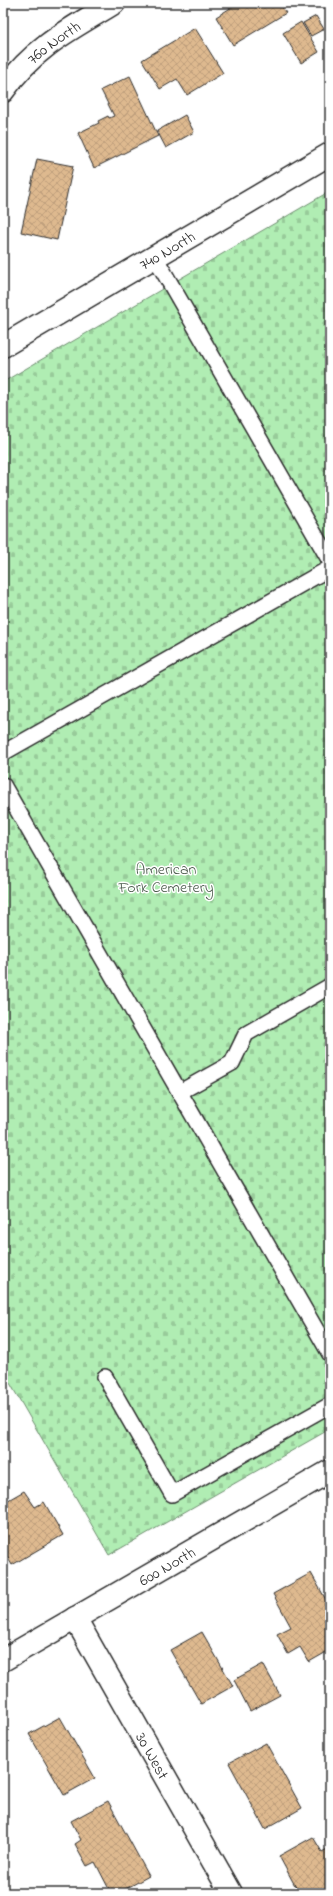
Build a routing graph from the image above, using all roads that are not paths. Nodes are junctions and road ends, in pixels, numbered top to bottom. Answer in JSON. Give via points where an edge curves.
{"nodes":[{"id":1,"x":114,"y":3,"type":"edge"},
{"id":2,"x":3,"y":91,"type":"edge"},
{"id":3,"x":330,"y":154,"type":"edge"},
{"id":4,"x":155,"y":257,"type":"junction"},
{"id":5,"x":3,"y":346,"type":"edge"},
{"id":6,"x":330,"y":561,"type":"edge"},
{"id":7,"x":330,"y":568,"type":"edge"},
{"id":8,"x":3,"y":753,"type":"edge"},
{"id":9,"x":3,"y":785,"type":"edge"},
{"id":10,"x":330,"y":986,"type":"edge"},
{"id":11,"x":180,"y":1092,"type":"junction"},
{"id":12,"x":330,"y":1354,"type":"edge"},
{"id":13,"x":105,"y":1377,"type":"dead end"},
{"id":14,"x":330,"y":1405,"type":"edge"},
{"id":15,"x":330,"y":1471,"type":"edge"},
{"id":16,"x":75,"y":1618,"type":"junction"},
{"id":17,"x":3,"y":1660,"type":"edge"},
{"id":18,"x":230,"y":1893,"type":"edge"}],
"edges":[{"from":1,"to":2,"type":"street","name":"760 North","via":[[34,54]]},
{"from":3,"to":4,"type":"street","name":"740 North"},
{"from":4,"to":5,"type":"street","name":"740 North"},
{"from":4,"to":6,"type":"lane"},
{"from":7,"to":8,"type":"lane"},
{"from":9,"to":11,"type":"lane"},
{"from":10,"to":11,"type":"lane","via":[[246,1034],[232,1063]]},
{"from":11,"to":12,"type":"lane"},
{"from":13,"to":14,"type":"lane","via":[[172,1494]]},
{"from":15,"to":16,"type":"street","name":"600 North"},
{"from":16,"to":17,"type":"street","name":"600 North"},
{"from":16,"to":18,"type":"street","name":"30 West"}]}
